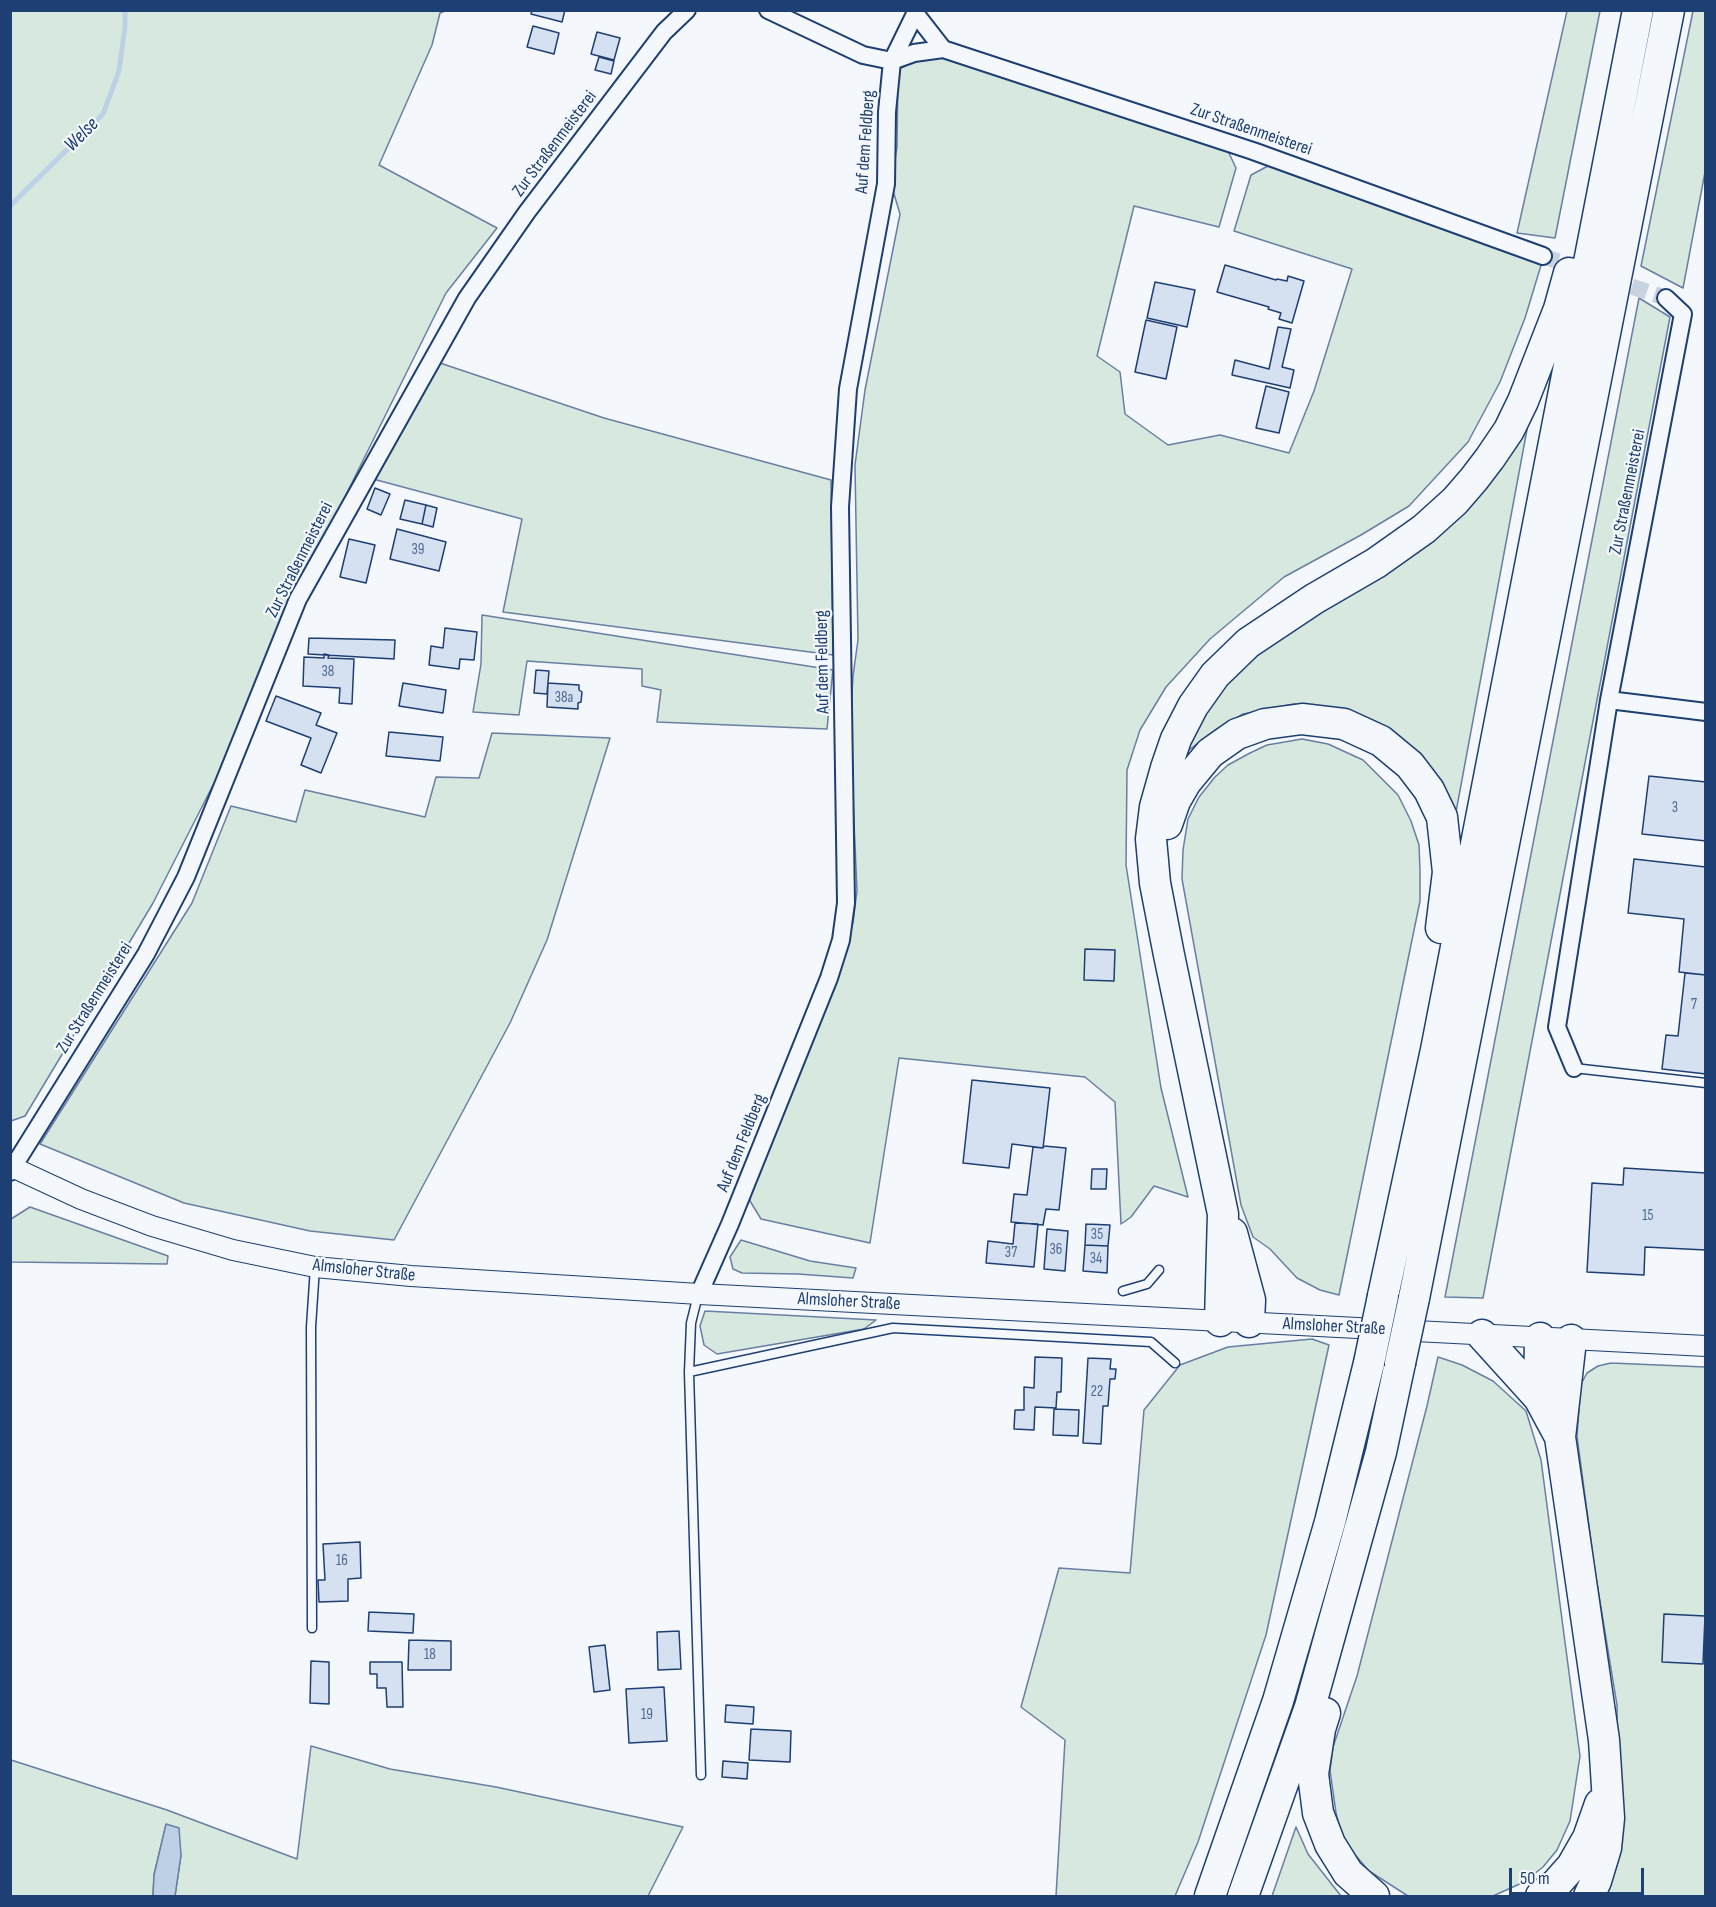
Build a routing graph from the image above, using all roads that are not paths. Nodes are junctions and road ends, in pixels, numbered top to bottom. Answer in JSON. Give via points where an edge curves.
{"nodes":[{"id":1,"x":687,"y":10,"type":"edge"},
{"id":2,"x":768,"y":10,"type":"edge"},
{"id":3,"x":1638,"y":10,"type":"edge"},
{"id":4,"x":1669,"y":10,"type":"edge"},
{"id":5,"x":916,"y":12,"type":"edge"},
{"id":6,"x":943,"y":49,"type":"junction"},
{"id":7,"x":892,"y":61,"type":"junction"},
{"id":8,"x":1595,"y":226,"type":"junction"},
{"id":9,"x":1543,"y":256,"type":"tunnel mouth"},
{"id":10,"x":1666,"y":298,"type":"tunnel mouth"},
{"id":11,"x":1608,"y":700,"type":"junction"},
{"id":12,"x":1706,"y":712,"type":"edge"},
{"id":13,"x":1155,"y":883,"type":"junction"},
{"id":14,"x":1436,"y":1050,"type":"junction"},
{"id":15,"x":1574,"y":1068,"type":"joint"},
{"id":16,"x":1706,"y":1083,"type":"edge"},
{"id":17,"x":11,"y":1168,"type":"edge"},
{"id":18,"x":315,"y":1267,"type":"junction"},
{"id":19,"x":1159,"y":1270,"type":"dead end"},
{"id":20,"x":1123,"y":1291,"type":"dead end"},
{"id":21,"x":699,"y":1294,"type":"junction"},
{"id":22,"x":1234,"y":1322,"type":"junction"},
{"id":23,"x":1482,"y":1335,"type":"junction"},
{"id":24,"x":1540,"y":1338,"type":"junction"},
{"id":25,"x":1571,"y":1340,"type":"junction"},
{"id":26,"x":1706,"y":1347,"type":"edge"},
{"id":27,"x":1175,"y":1363,"type":"dead end"},
{"id":28,"x":689,"y":1372,"type":"junction"},
{"id":29,"x":1539,"y":1398,"type":"junction"},
{"id":30,"x":1560,"y":1437,"type":"junction"},
{"id":31,"x":1339,"y":1607,"type":"junction"},
{"id":32,"x":312,"y":1628,"type":"dead end"},
{"id":33,"x":701,"y":1775,"type":"dead end"},
{"id":34,"x":1606,"y":1787,"type":"junction"},
{"id":35,"x":1210,"y":1896,"type":"edge"},
{"id":36,"x":1243,"y":1896,"type":"edge"},
{"id":37,"x":1374,"y":1896,"type":"edge"},
{"id":38,"x":1541,"y":1896,"type":"edge"},
{"id":39,"x":1589,"y":1896,"type":"edge"}],
"edges":[{"from":1,"to":17,"type":"street","name":"Zur Straßenmeisterei","via":[[664,32],[467,298],[298,599],[186,877],[146,954]]},
{"from":2,"to":7,"type":"street","name":"Zur Straßenmeisterei","via":[[863,55]]},
{"from":3,"to":8,"type":"highway"},
{"from":4,"to":31,"type":"highway","bridge":true,"via":[[1414,1298],[1381,1452]]},
{"from":5,"to":6,"type":"street"},
{"from":5,"to":7,"type":"street","name":"Auf dem Feldberg"},
{"from":6,"to":7,"type":"street","name":"Zur Straßenmeisterei"},
{"from":6,"to":9,"type":"street","name":"Zur Straßenmeisterei","via":[[1253,151]]},
{"from":7,"to":21,"type":"street","name":"Auf dem Feldberg","via":[[886,184],[848,389],[840,507],[846,903],[841,940],[829,978]]},
{"from":8,"to":13,"type":"highway","via":[[1569,272],[1559,309],[1523,401],[1503,439],[1474,479],[1424,529],[1248,643],[1215,675],[1193,706],[1176,740],[1155,807],[1151,839]]},
{"from":8,"to":14,"type":"highway"},
{"from":10,"to":11,"type":"street","name":"Zur Straßenmeisterei","via":[[1683,314]]},
{"from":11,"to":12,"type":"street"},
{"from":11,"to":15,"type":"street","name":"Zur Straßenmeisterei","via":[[1557,1027]]},
{"from":13,"to":14,"type":"highway","via":[[1167,821],[1175,801],[1210,753],[1238,734],[1265,724],[1302,719],[1344,724],[1380,741],[1410,765],[1429,790],[1442,817],[1448,872],[1426,1010]]},
{"from":13,"to":22,"type":"highway","via":[[1222,1214]]},
{"from":14,"to":35,"type":"highway","bridge":true,"via":[[1369,1363],[1330,1522],[1278,1701]]},
{"from":15,"to":16,"type":"lane"},
{"from":17,"to":18,"type":"street","name":"Almsloher Straße","via":[[152,1226],[233,1250]]},
{"from":18,"to":21,"type":"street","name":"Almsloher Straße"},
{"from":18,"to":32,"type":"lane","via":[[311,1327]]},
{"from":19,"to":20,"type":"lane","via":[[1147,1284]]},
{"from":21,"to":22,"type":"street","name":"Almsloher Straße"},
{"from":21,"to":28,"type":"lane","via":[[691,1323]]},
{"from":22,"to":23,"type":"street","name":"Almsloher Straße"},
{"from":23,"to":24,"type":"street","name":"Almsloher Straße"},
{"from":23,"to":29,"type":"highway"},
{"from":24,"to":25,"type":"street","name":"Almsloher Straße"},
{"from":24,"to":29,"type":"highway"},
{"from":25,"to":26,"type":"street","name":"Almsloher Straße"},
{"from":25,"to":30,"type":"highway"},
{"from":27,"to":28,"type":"lane","via":[[1151,1342],[893,1328]]},
{"from":28,"to":33,"type":"lane"},
{"from":29,"to":30,"type":"highway"},
{"from":30,"to":34,"type":"highway","via":[[1604,1740]]},
{"from":31,"to":36,"type":"highway","via":[[1310,1707]]},
{"from":31,"to":37,"type":"highway","via":[[1345,1646],[1320,1729],[1313,1774],[1318,1813],[1330,1844],[1348,1873]]},
{"from":34,"to":38,"type":"highway","via":[[1588,1838],[1572,1866]]},
{"from":34,"to":39,"type":"highway","via":[[1606,1848]]}]}
